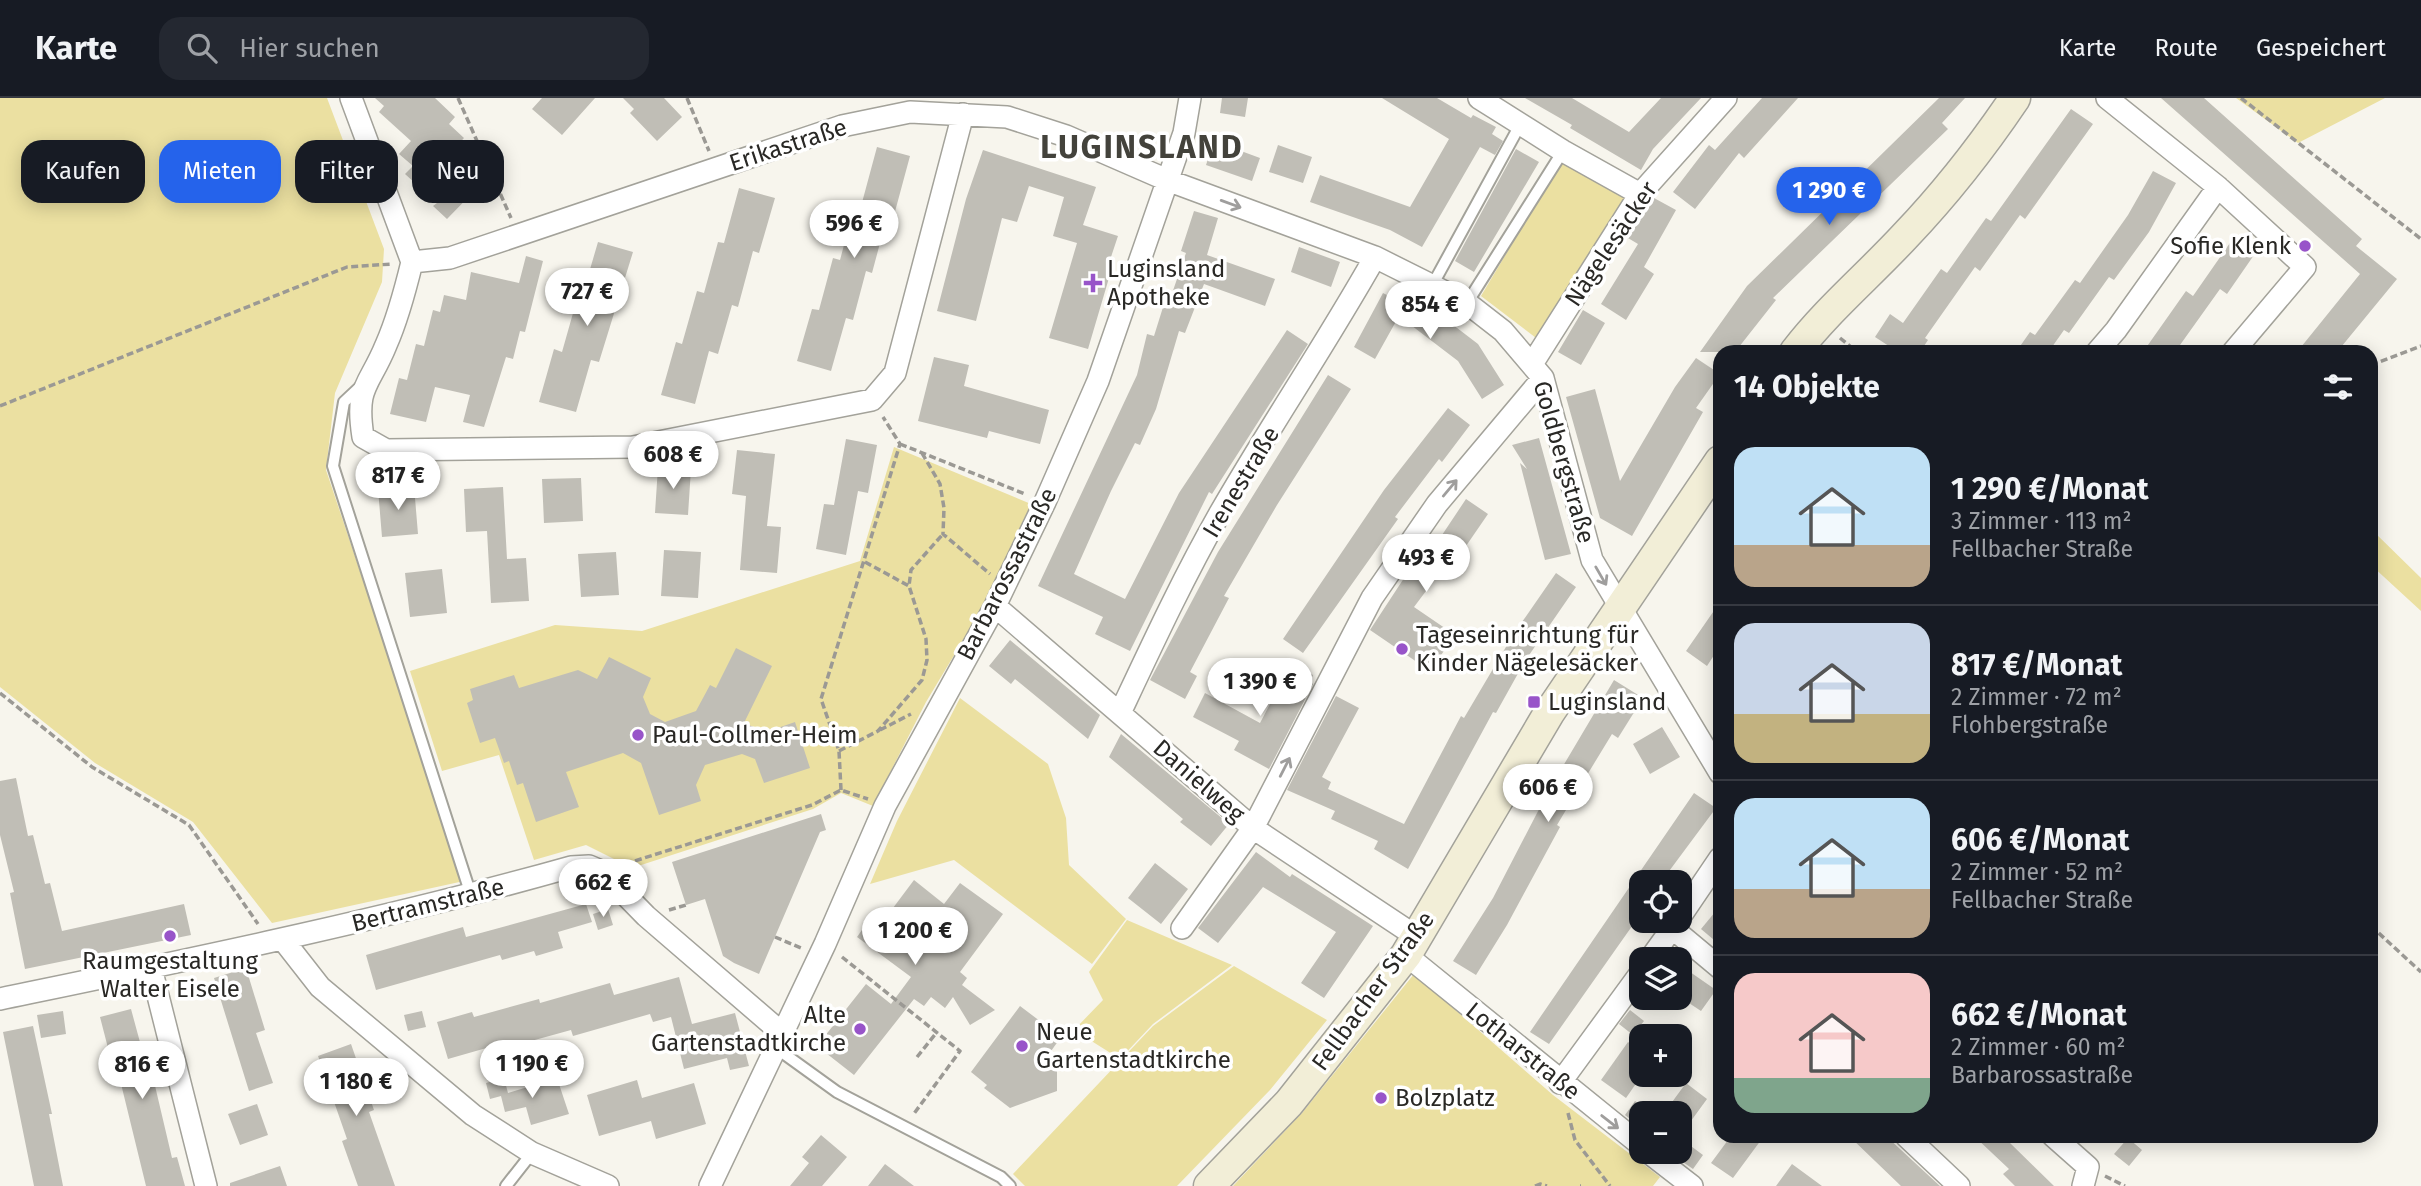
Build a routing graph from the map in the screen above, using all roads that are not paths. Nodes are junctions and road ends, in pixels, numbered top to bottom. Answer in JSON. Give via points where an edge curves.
{"nodes":[{"id":1,"x":351,"y":98,"type":"edge"},
{"id":2,"x":1190,"y":98,"type":"edge"},
{"id":3,"x":1726,"y":98,"type":"edge"},
{"id":4,"x":2015,"y":98,"type":"edge"},
{"id":5,"x":2107,"y":98,"type":"edge"},
{"id":6,"x":1491,"y":101,"type":"edge"},
{"id":7,"x":962,"y":114,"type":"junction"},
{"id":8,"x":1520,"y":125,"type":"junction"},
{"id":9,"x":1563,"y":151,"type":"junction"},
{"id":10,"x":1167,"y":180,"type":"junction"},
{"id":11,"x":2218,"y":187,"type":"junction"},
{"id":12,"x":1640,"y":194,"type":"junction"},
{"id":13,"x":1375,"y":257,"type":"junction"},
{"id":14,"x":412,"y":262,"type":"junction"},
{"id":15,"x":1433,"y":284,"type":"junction"},
{"id":16,"x":1467,"y":303,"type":"junction"},
{"id":17,"x":1800,"y":345,"type":"edge"},
{"id":18,"x":2103,"y":345,"type":"edge"},
{"id":19,"x":2240,"y":345,"type":"edge"},
{"id":20,"x":1538,"y":371,"type":"junction"},
{"id":21,"x":365,"y":383,"type":"junction"},
{"id":22,"x":1713,"y":471,"type":"edge"},
{"id":23,"x":995,"y":606,"type":"junction"},
{"id":24,"x":1620,"y":607,"type":"junction"},
{"id":25,"x":1119,"y":713,"type":"junction"},
{"id":26,"x":1713,"y":761,"type":"edge"},
{"id":27,"x":1253,"y":828,"type":"junction"},
{"id":28,"x":1713,"y":868,"type":"edge"},
{"id":29,"x":471,"y":895,"type":"junction"},
{"id":30,"x":1692,"y":900,"type":"edge"},
{"id":31,"x":1182,"y":928,"type":"dead end"},
{"id":32,"x":1687,"y":933,"type":"edge"},
{"id":33,"x":278,"y":942,"type":"junction"},
{"id":34,"x":1411,"y":946,"type":"junction"},
{"id":35,"x":1713,"y":961,"type":"edge"},
{"id":36,"x":151,"y":968,"type":"junction"},
{"id":37,"x":1629,"y":989,"type":"edge"},
{"id":38,"x":0,"y":998,"type":"edge"},
{"id":39,"x":779,"y":1041,"type":"junction"},
{"id":40,"x":1560,"y":1083,"type":"junction"},
{"id":41,"x":1629,"y":1136,"type":"edge"},
{"id":42,"x":1913,"y":1143,"type":"edge"},
{"id":43,"x":2059,"y":1143,"type":"edge"},
{"id":44,"x":532,"y":1153,"type":"junction"},
{"id":45,"x":1664,"y":1164,"type":"edge"},
{"id":46,"x":2085,"y":1176,"type":"edge"},
{"id":47,"x":206,"y":1186,"type":"edge"},
{"id":48,"x":506,"y":1186,"type":"edge"},
{"id":49,"x":608,"y":1186,"type":"edge"},
{"id":50,"x":710,"y":1186,"type":"edge"},
{"id":51,"x":1010,"y":1186,"type":"edge"},
{"id":52,"x":1209,"y":1186,"type":"edge"},
{"id":53,"x":1692,"y":1186,"type":"edge"},
{"id":54,"x":1959,"y":1186,"type":"edge"}],
"edges":[{"from":1,"to":14,"type":"street"},
{"from":2,"to":10,"type":"street","name":"Barbarossastraße","via":[[1184,133]]},
{"from":3,"to":12,"type":"street","name":"Nägelesäcker"},
{"from":4,"to":17,"type":"street","via":[[1983,146],[1905,236]]},
{"from":5,"to":11,"type":"street"},
{"from":6,"to":8,"type":"street"},
{"from":7,"to":10,"type":"street","name":"Erikastraße","via":[[1018,120],[1128,160]]},
{"from":7,"to":14,"type":"street","name":"Erikastraße","via":[[909,112],[842,126],[519,237],[450,258]]},
{"from":7,"to":21,"type":"street","via":[[895,373],[872,400],[633,447],[386,450],[363,437],[359,411]]},
{"from":8,"to":9,"type":"street"},
{"from":8,"to":15,"type":"lane"},
{"from":9,"to":12,"type":"street"},
{"from":9,"to":16,"type":"lane"},
{"from":10,"to":13,"type":"street","name":"Goldbergstraße","one_way":true},
{"from":10,"to":23,"type":"street","name":"Barbarossastraße","via":[[1098,381]]},
{"from":11,"to":18,"type":"street"},
{"from":11,"to":19,"type":"street","via":[[2305,267]]},
{"from":12,"to":20,"type":"street","name":"Nägelesäcker"},
{"from":13,"to":15,"type":"street","name":"Goldbergstraße"},
{"from":13,"to":25,"type":"street","name":"Irenestraße","via":[[1221,512]]},
{"from":14,"to":21,"type":"street","via":[[402,306]]},
{"from":15,"to":16,"type":"street","name":"Goldbergstraße"},
{"from":16,"to":20,"type":"street","name":"Goldbergstraße","via":[[1503,331]]},
{"from":20,"to":24,"type":"street","name":"Goldbergstraße","one_way":true,"via":[[1592,560]]},
{"from":27,"to":20,"type":"street","name":"Nägelesäcker","one_way":true,"via":[[1372,598],[1437,503]]},
{"from":21,"to":29,"type":"lane","via":[[344,402],[333,466]]},
{"from":22,"to":24,"type":"street","name":"Fellbacher Straße"},
{"from":23,"to":25,"type":"street","name":"Danielweg"},
{"from":23,"to":39,"type":"street","name":"Barbarossastraße","via":[[885,806]]},
{"from":24,"to":26,"type":"street","name":"Goldbergstraße"},
{"from":24,"to":34,"type":"street","name":"Fellbacher Straße","via":[[1549,713]]},
{"from":25,"to":27,"type":"street","name":"Danielweg"},
{"from":27,"to":31,"type":"street","name":"Nägelesäcker"},
{"from":27,"to":34,"type":"street","name":"Danielweg"},
{"from":28,"to":30,"type":"street"},
{"from":29,"to":33,"type":"street","name":"Bertramstraße"},
{"from":29,"to":39,"type":"street","name":"Bertramstraße","via":[[571,867],[589,866],[603,872]]},
{"from":32,"to":35,"type":"street"},
{"from":33,"to":36,"type":"street","name":"Bertramstraße"},
{"from":33,"to":44,"type":"street","via":[[320,987],[473,1115]]},
{"from":34,"to":40,"type":"street","name":"Lotharstraße"},
{"from":34,"to":52,"type":"street","name":"Fellbacher Straße","via":[[1289,1103]]},
{"from":36,"to":38,"type":"street","name":"Bertramstraße"},
{"from":36,"to":47,"type":"street"},
{"from":37,"to":40,"type":"street"},
{"from":39,"to":50,"type":"street","name":"Barbarossastraße"},
{"from":39,"to":51,"type":"lane","via":[[837,1092],[1001,1177]]},
{"from":40,"to":41,"type":"street","name":"Lotharstraße","one_way":true},
{"from":42,"to":54,"type":"street"},
{"from":43,"to":46,"type":"street"},
{"from":44,"to":48,"type":"lane"},
{"from":44,"to":49,"type":"street"},
{"from":45,"to":53,"type":"street"}]}
